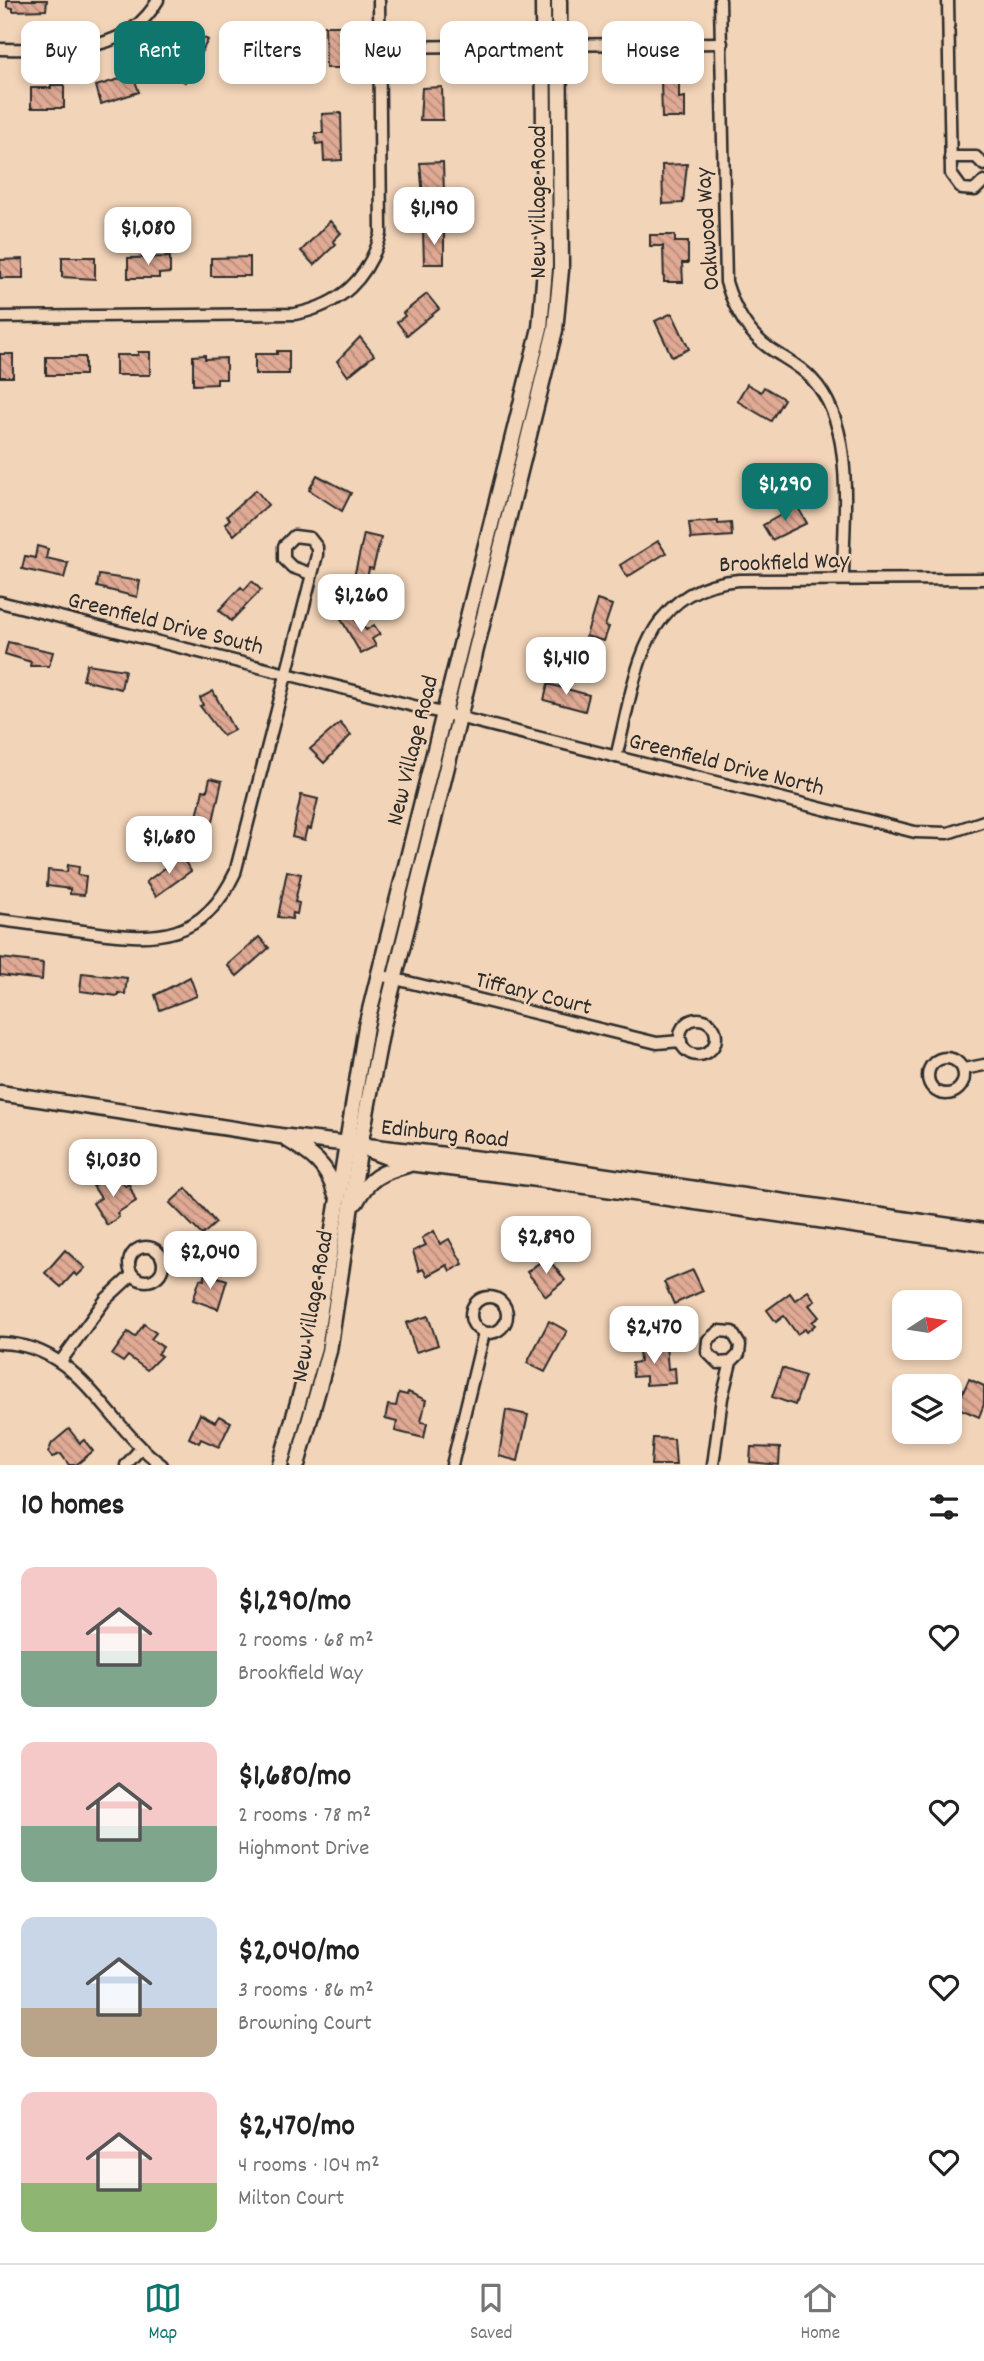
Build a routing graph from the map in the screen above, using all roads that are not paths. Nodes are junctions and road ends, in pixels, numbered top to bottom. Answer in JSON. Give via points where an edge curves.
{"nodes":[{"id":1,"x":159,"y":0,"type":"edge"},
{"id":2,"x":379,"y":0,"type":"edge"},
{"id":3,"x":543,"y":0,"type":"edge"},
{"id":4,"x":559,"y":0,"type":"edge"},
{"id":5,"x":720,"y":0,"type":"edge"},
{"id":6,"x":948,"y":0,"type":"edge"},
{"id":7,"x":379,"y":21,"type":"edge"},
{"id":8,"x":543,"y":21,"type":"edge"},
{"id":9,"x":559,"y":21,"type":"edge"},
{"id":10,"x":722,"y":43,"type":"junction"},
{"id":11,"x":588,"y":44,"type":"edge"},
{"id":12,"x":0,"y":49,"type":"edge"},
{"id":13,"x":380,"y":84,"type":"edge"},
{"id":14,"x":544,"y":84,"type":"edge"},
{"id":15,"x":559,"y":84,"type":"edge"},
{"id":16,"x":950,"y":157,"type":"junction"},
{"id":17,"x":984,"y":165,"type":"edge"},
{"id":18,"x":984,"y":181,"type":"edge"},
{"id":19,"x":0,"y":317,"type":"edge"},
{"id":20,"x":311,"y":574,"type":"dead end"},
{"id":21,"x":843,"y":579,"type":"junction"},
{"id":22,"x":984,"y":579,"type":"edge"},
{"id":23,"x":0,"y":602,"type":"edge"},
{"id":24,"x":285,"y":674,"type":"junction"},
{"id":25,"x":444,"y":714,"type":"junction"},
{"id":26,"x":459,"y":718,"type":"junction"},
{"id":27,"x":616,"y":757,"type":"junction"},
{"id":28,"x":984,"y":821,"type":"edge"},
{"id":29,"x":0,"y":920,"type":"edge"},
{"id":30,"x":379,"y":975,"type":"junction"},
{"id":31,"x":394,"y":979,"type":"junction"},
{"id":32,"x":681,"y":1041,"type":"dead end"},
{"id":33,"x":984,"y":1065,"type":"edge"},
{"id":34,"x":964,"y":1069,"type":"dead end"},
{"id":35,"x":0,"y":1093,"type":"edge"},
{"id":36,"x":281,"y":1136,"type":"junction"},
{"id":37,"x":345,"y":1144,"type":"junction"},
{"id":38,"x":360,"y":1146,"type":"junction"},
{"id":39,"x":411,"y":1164,"type":"junction"},
{"id":40,"x":336,"y":1208,"type":"junction"},
{"id":41,"x":351,"y":1213,"type":"junction"},
{"id":42,"x":984,"y":1230,"type":"edge"},
{"id":43,"x":984,"y":1244,"type":"edge"},
{"id":44,"x":132,"y":1275,"type":"dead end"},
{"id":45,"x":484,"y":1333,"type":"dead end"},
{"id":46,"x":0,"y":1343,"type":"edge"},
{"id":47,"x":61,"y":1362,"type":"junction"},
{"id":48,"x":731,"y":1362,"type":"dead end"},
{"id":49,"x":141,"y":1448,"type":"junction"},
{"id":50,"x":126,"y":1465,"type":"edge"},
{"id":51,"x":162,"y":1465,"type":"edge"},
{"id":52,"x":280,"y":1465,"type":"edge"},
{"id":53,"x":297,"y":1465,"type":"edge"},
{"id":54,"x":452,"y":1465,"type":"edge"},
{"id":55,"x":713,"y":1465,"type":"edge"}],
"edges":[{"from":1,"to":12,"type":"street","via":[[130,32],[97,46]]},
{"from":2,"to":7,"type":"street"},
{"from":3,"to":8,"type":"main road","name":"New Village Road"},
{"from":4,"to":9,"type":"main road","name":"New Village Road"},
{"from":5,"to":10,"type":"street","name":"Oakwood Way"},
{"from":6,"to":16,"type":"street"},
{"from":10,"to":11,"type":"street"},
{"from":10,"to":21,"type":"street","name":"Oakwood Way","via":[[726,282],[752,333],[812,379],[834,413],[842,450]]},
{"from":13,"to":19,"type":"street","via":[[381,234],[369,266],[345,294],[295,314]]},
{"from":14,"to":25,"type":"main road","name":"New Village Road","via":[[545,269],[540,328]]},
{"from":15,"to":26,"type":"main road","name":"New Village Road","via":[[561,270],[555,330]]},
{"from":16,"to":17,"type":"street","via":[[976,157]]},
{"from":16,"to":18,"type":"street","via":[[957,186],[969,191]]},
{"from":20,"to":24,"type":"street"},
{"from":21,"to":22,"type":"street","name":"Brookfield Way"},
{"from":21,"to":27,"type":"street","name":"Brookfield Way","via":[[722,582],[674,603],[644,646]]},
{"from":23,"to":24,"type":"street","name":"Greenfield Drive South"},
{"from":24,"to":25,"type":"street","name":"Greenfield Drive South"},
{"from":24,"to":29,"type":"street","via":[[235,873],[227,890],[203,917],[172,934],[136,938]]},
{"from":25,"to":26,"type":"street","name":"Greenfield Drive South"},
{"from":25,"to":30,"type":"main road","name":"New Village Road"},
{"from":26,"to":27,"type":"street","name":"Greenfield Drive North"},
{"from":26,"to":31,"type":"main road","name":"New Village Road"},
{"from":27,"to":28,"type":"street","name":"Greenfield Drive North","via":[[915,832],[948,833]]},
{"from":30,"to":31,"type":"street","name":"Tiffany Court"},
{"from":30,"to":37,"type":"main road","name":"New Village Road"},
{"from":31,"to":32,"type":"street","name":"Tiffany Court","via":[[657,1043]]},
{"from":31,"to":38,"type":"main road","name":"New Village Road"},
{"from":33,"to":34,"type":"street"},
{"from":35,"to":36,"type":"main road","name":"Edinburg Road"},
{"from":36,"to":37,"type":"main road","name":"Edinburg Road"},
{"from":36,"to":40,"type":"main road","via":[[322,1164],[331,1178]]},
{"from":37,"to":38,"type":"main road","name":"Edinburg Road"},
{"from":37,"to":40,"type":"main road","name":"New Village Road"},
{"from":38,"to":39,"type":"main road","name":"Edinburg Road"},
{"from":38,"to":41,"type":"main road","name":"New Village Road"},
{"from":38,"to":42,"type":"main road","name":"Edinburg Road","via":[[532,1165]]},
{"from":39,"to":41,"type":"main road","via":[[369,1181]]},
{"from":39,"to":43,"type":"main road","name":"Edinburg Road"},
{"from":40,"to":52,"type":"main road","name":"New Village Road","via":[[314,1347]]},
{"from":41,"to":53,"type":"main road","name":"New Village Road","via":[[329,1351]]},
{"from":44,"to":47,"type":"street","via":[[106,1299]]},
{"from":45,"to":54,"type":"street"},
{"from":46,"to":47,"type":"street","via":[[26,1346]]},
{"from":47,"to":49,"type":"street","via":[[86,1382]]},
{"from":48,"to":55,"type":"street","via":[[716,1425]]},
{"from":49,"to":50,"type":"street"},
{"from":49,"to":51,"type":"street"}]}
